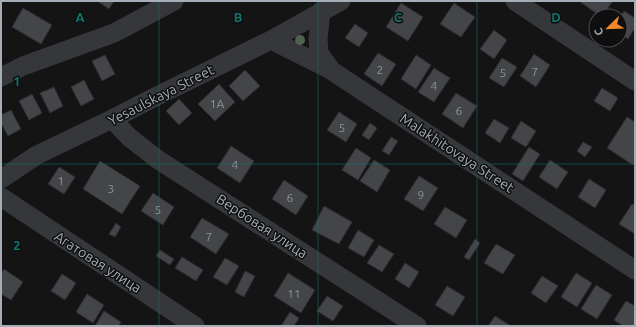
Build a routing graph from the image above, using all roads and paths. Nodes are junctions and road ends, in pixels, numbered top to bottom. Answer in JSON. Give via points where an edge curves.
{"nodes":[{"id":1,"x":174,"y":1,"type":"edge"},
{"id":2,"x":341,"y":1,"type":"edge"},
{"id":3,"x":515,"y":1,"type":"edge"},
{"id":4,"x":321,"y":11,"type":"junction"},
{"id":5,"x":271,"y":40,"type":"junction"},
{"id":6,"x":332,"y":71,"type":"junction"},
{"id":7,"x":1,"y":77,"type":"edge"},
{"id":8,"x":635,"y":81,"type":"edge"},
{"id":9,"x":112,"y":119,"type":"junction"},
{"id":10,"x":1,"y":179,"type":"edge"},
{"id":11,"x":1,"y":197,"type":"edge"},
{"id":12,"x":635,"y":270,"type":"edge"},
{"id":13,"x":195,"y":326,"type":"edge"},
{"id":14,"x":417,"y":326,"type":"edge"}],
"edges":[{"from":1,"to":7,"type":"street","via":[[114,32],[23,66]]},
{"from":2,"to":4,"type":"street","name":"Yesaulskaya Street"},
{"from":3,"to":8,"type":"street"},
{"from":4,"to":5,"type":"street","name":"Yesaulskaya Street"},
{"from":4,"to":6,"type":"street","name":"Malakhitovaya Street","via":[[319,53]]},
{"from":5,"to":6,"type":"street"},
{"from":5,"to":9,"type":"street","name":"Yesaulskaya Street"},
{"from":6,"to":12,"type":"street","name":"Malakhitovaya Street"},
{"from":9,"to":10,"type":"street","name":"Yesaulskaya Street","via":[[37,155]]},
{"from":9,"to":14,"type":"street","name":"Вербовая улица","via":[[129,138],[157,159]]},
{"from":11,"to":13,"type":"street","name":"Агатовая улица"}]}
